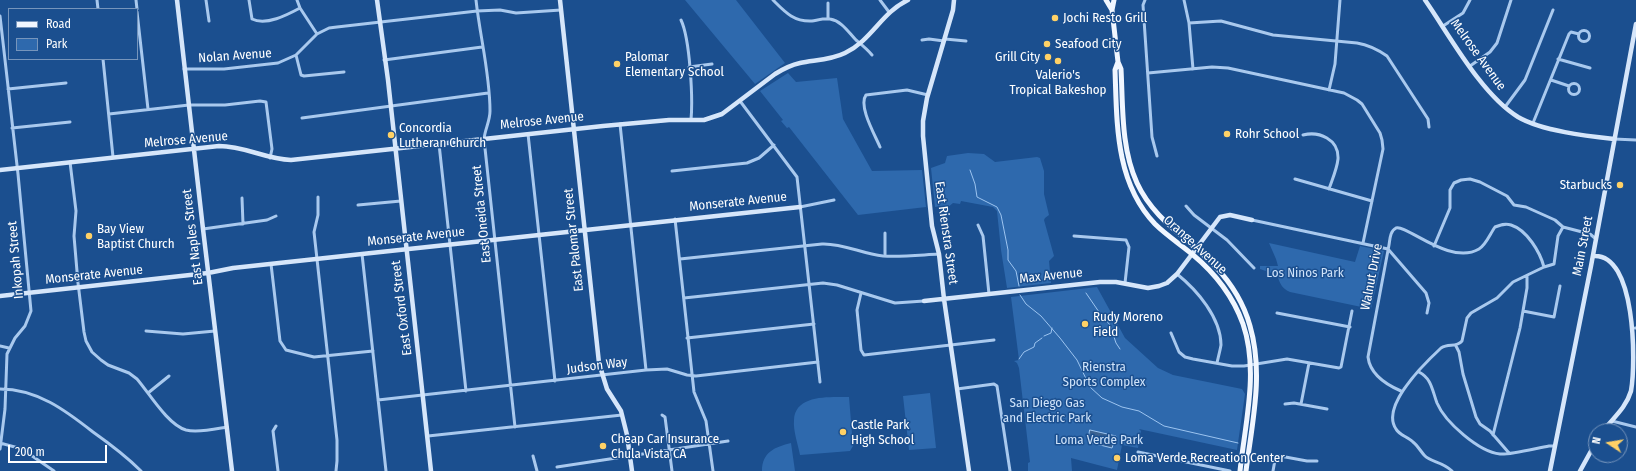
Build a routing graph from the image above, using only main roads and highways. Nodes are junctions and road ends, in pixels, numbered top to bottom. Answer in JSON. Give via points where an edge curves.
{"nodes":[{"id":1,"x":1106,"y":0,"type":"edge"},
{"id":2,"x":1114,"y":0,"type":"edge"},
{"id":3,"x":1112,"y":10,"type":"junction"},
{"id":4,"x":1118,"y":62,"type":"junction"},
{"id":5,"x":1123,"y":109,"type":"junction"},
{"id":6,"x":1116,"y":110,"type":"junction"},
{"id":7,"x":1240,"y":471,"type":"edge"},
{"id":8,"x":1246,"y":471,"type":"edge"}],
"edges":[{"from":1,"to":3,"type":"main road","name":"Orange Avenue"},
{"from":2,"to":3,"type":"main road","name":"Orange Avenue"},
{"from":3,"to":4,"type":"main road","name":"Orange Avenue"},
{"from":4,"to":5,"type":"main road","name":"Orange Avenue","via":[[1122,69]]},
{"from":4,"to":6,"type":"main road","name":"Orange Avenue","via":[[1114,70]]},
{"from":5,"to":6,"type":"main road"},
{"from":5,"to":8,"type":"main road","name":"Orange Avenue","via":[[1125,140],[1137,184],[1160,217],[1215,267],[1236,294],[1250,326],[1257,363]]},
{"from":6,"to":7,"type":"main road","name":"Orange Avenue","via":[[1121,157],[1126,175],[1141,207],[1155,224],[1211,271],[1231,298],[1243,326],[1251,364]]}]}
